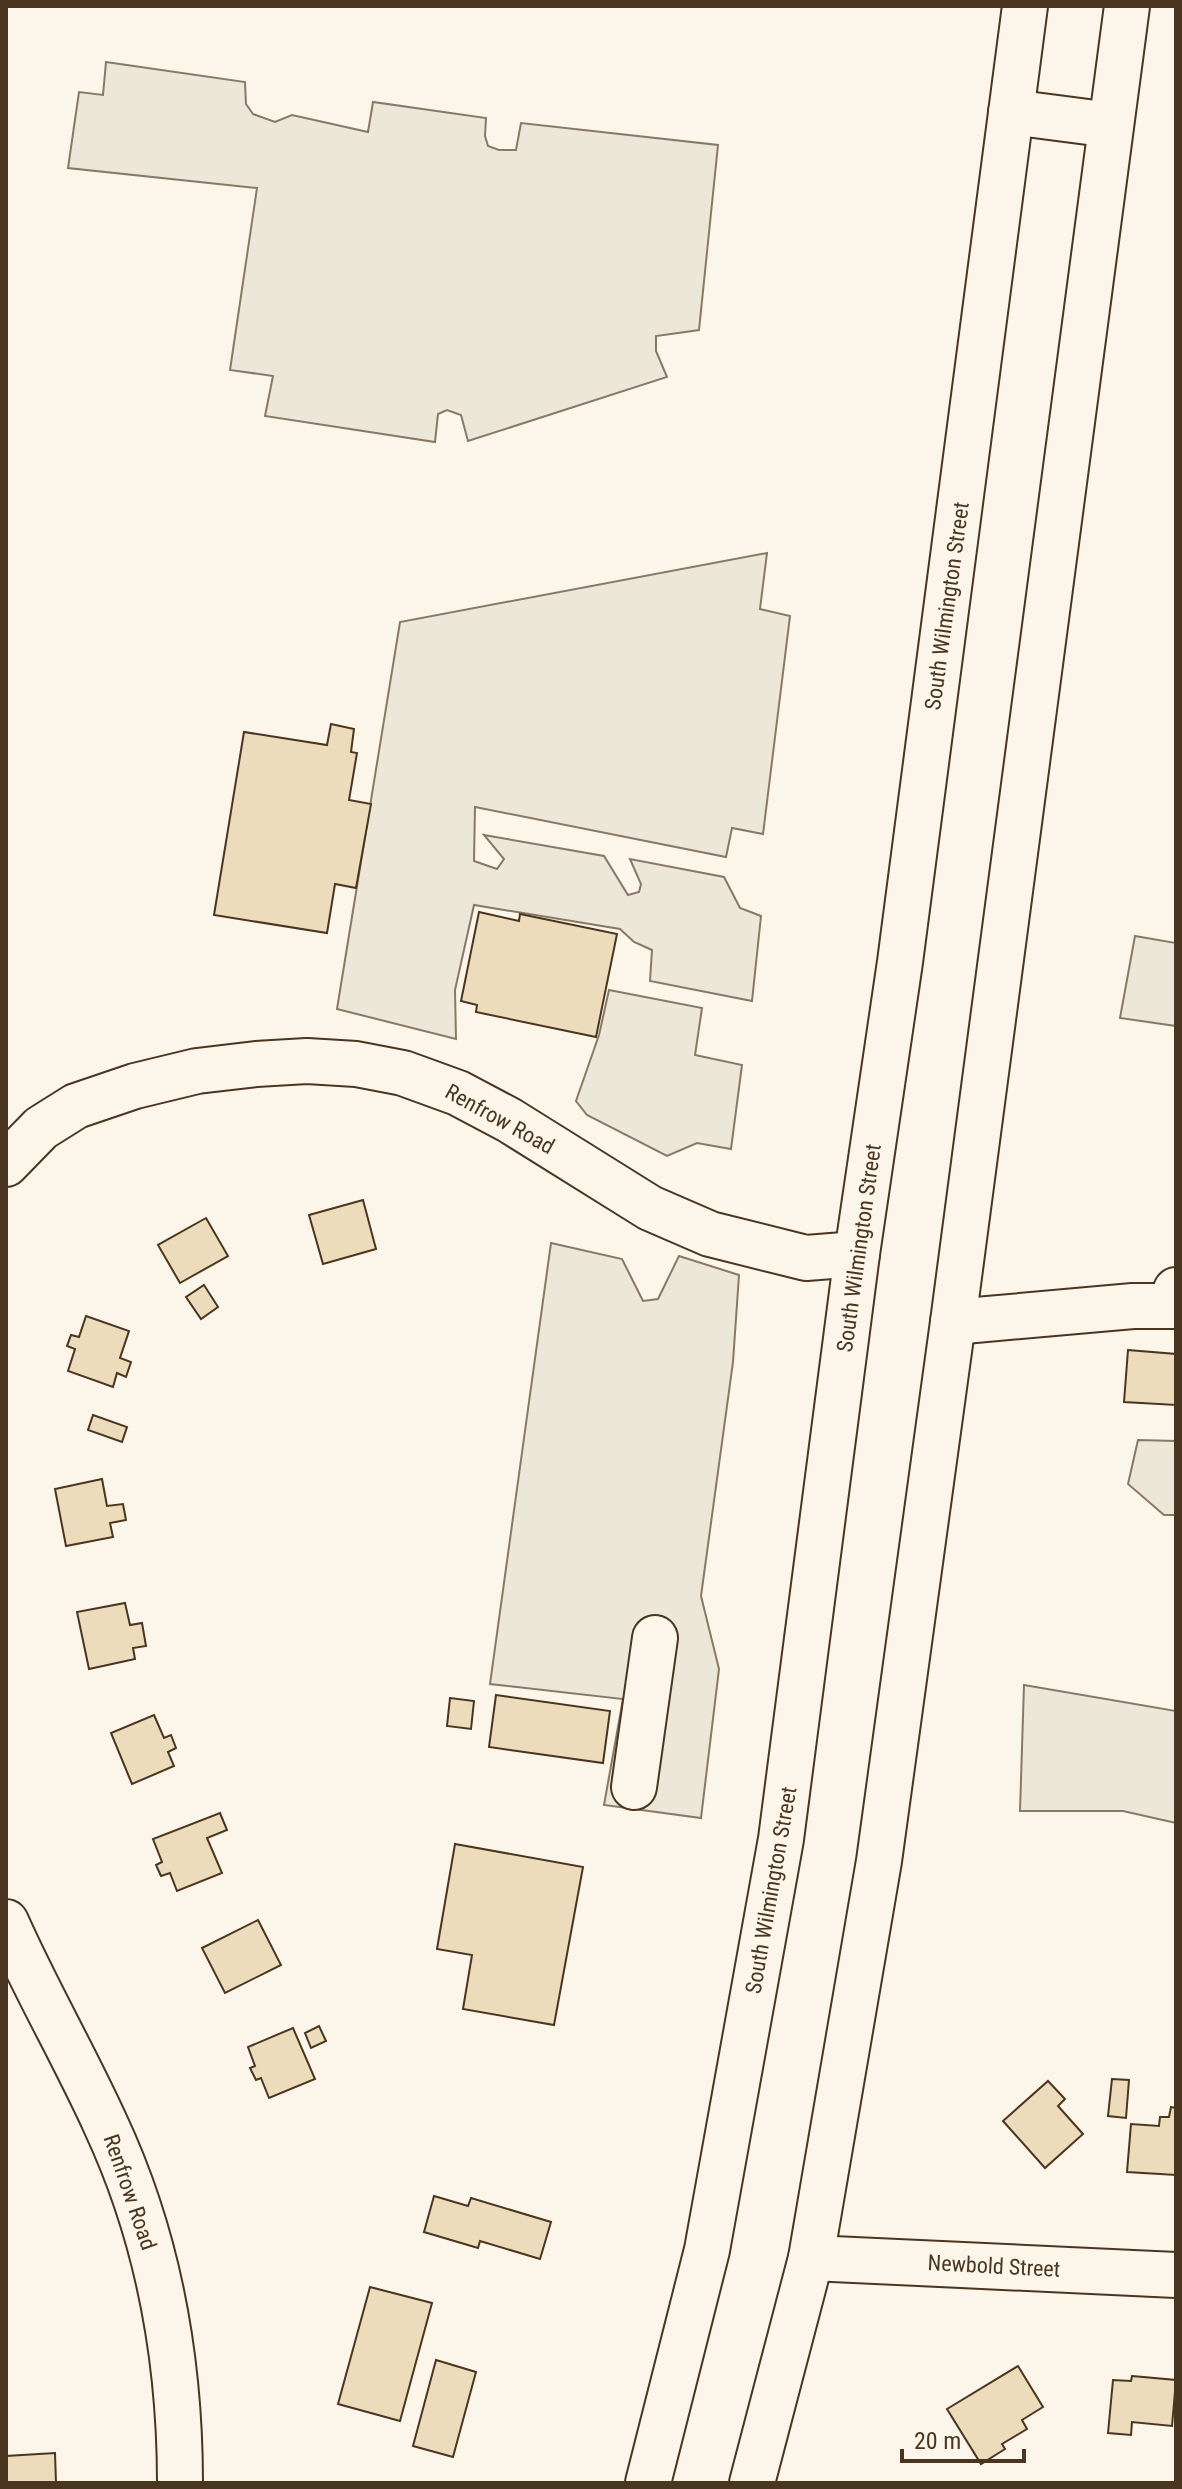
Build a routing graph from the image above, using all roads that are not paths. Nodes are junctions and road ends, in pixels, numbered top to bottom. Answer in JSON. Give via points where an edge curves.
{"nodes":[{"id":1,"x":1025,"y":6,"type":"edge"},
{"id":2,"x":1127,"y":6,"type":"edge"},
{"id":3,"x":1011,"y":112,"type":"junction"},
{"id":4,"x":1111,"y":125,"type":"junction"},
{"id":5,"x":6,"y":1164,"type":"edge"},
{"id":6,"x":857,"y":1254,"type":"junction"},
{"id":7,"x":1175,"y":1302,"type":"edge"},
{"id":8,"x":953,"y":1322,"type":"junction"},
{"id":9,"x":655,"y":1638,"type":"dead end"},
{"id":10,"x":634,"y":1787,"type":"dead end"},
{"id":11,"x":6,"y":1922,"type":"edge"},
{"id":12,"x":811,"y":2258,"type":"junction"},
{"id":13,"x":1176,"y":2275,"type":"edge"},
{"id":14,"x":180,"y":2483,"type":"edge"},
{"id":15,"x":648,"y":2483,"type":"edge"},
{"id":16,"x":752,"y":2483,"type":"edge"}],
"edges":[{"from":1,"to":3,"type":"main road","name":"South Wilmington Street"},
{"from":2,"to":4,"type":"main road"},
{"from":3,"to":4,"type":"main road"},
{"from":3,"to":6,"type":"main road","name":"South Wilmington Street"},
{"from":4,"to":8,"type":"main road"},
{"from":5,"to":6,"type":"main road","name":"Renfrow Road","via":[[41,1128],[76,1106],[135,1086],[256,1064],[356,1064],[403,1073],[458,1093],[650,1208],[710,1234],[806,1258]]},
{"from":6,"to":15,"type":"main road","name":"South Wilmington Street","via":[[781,1839],[707,2250]]},
{"from":7,"to":8,"type":"main road"},
{"from":8,"to":12,"type":"main road","via":[[879,1861]]},
{"from":9,"to":10,"type":"main road"},
{"from":11,"to":14,"type":"main road","name":"Renfrow Road","via":[[106,2123],[136,2198],[168,2323]]},
{"from":12,"to":13,"type":"main road","name":"Newbold Street"},
{"from":12,"to":16,"type":"main road"}]}
